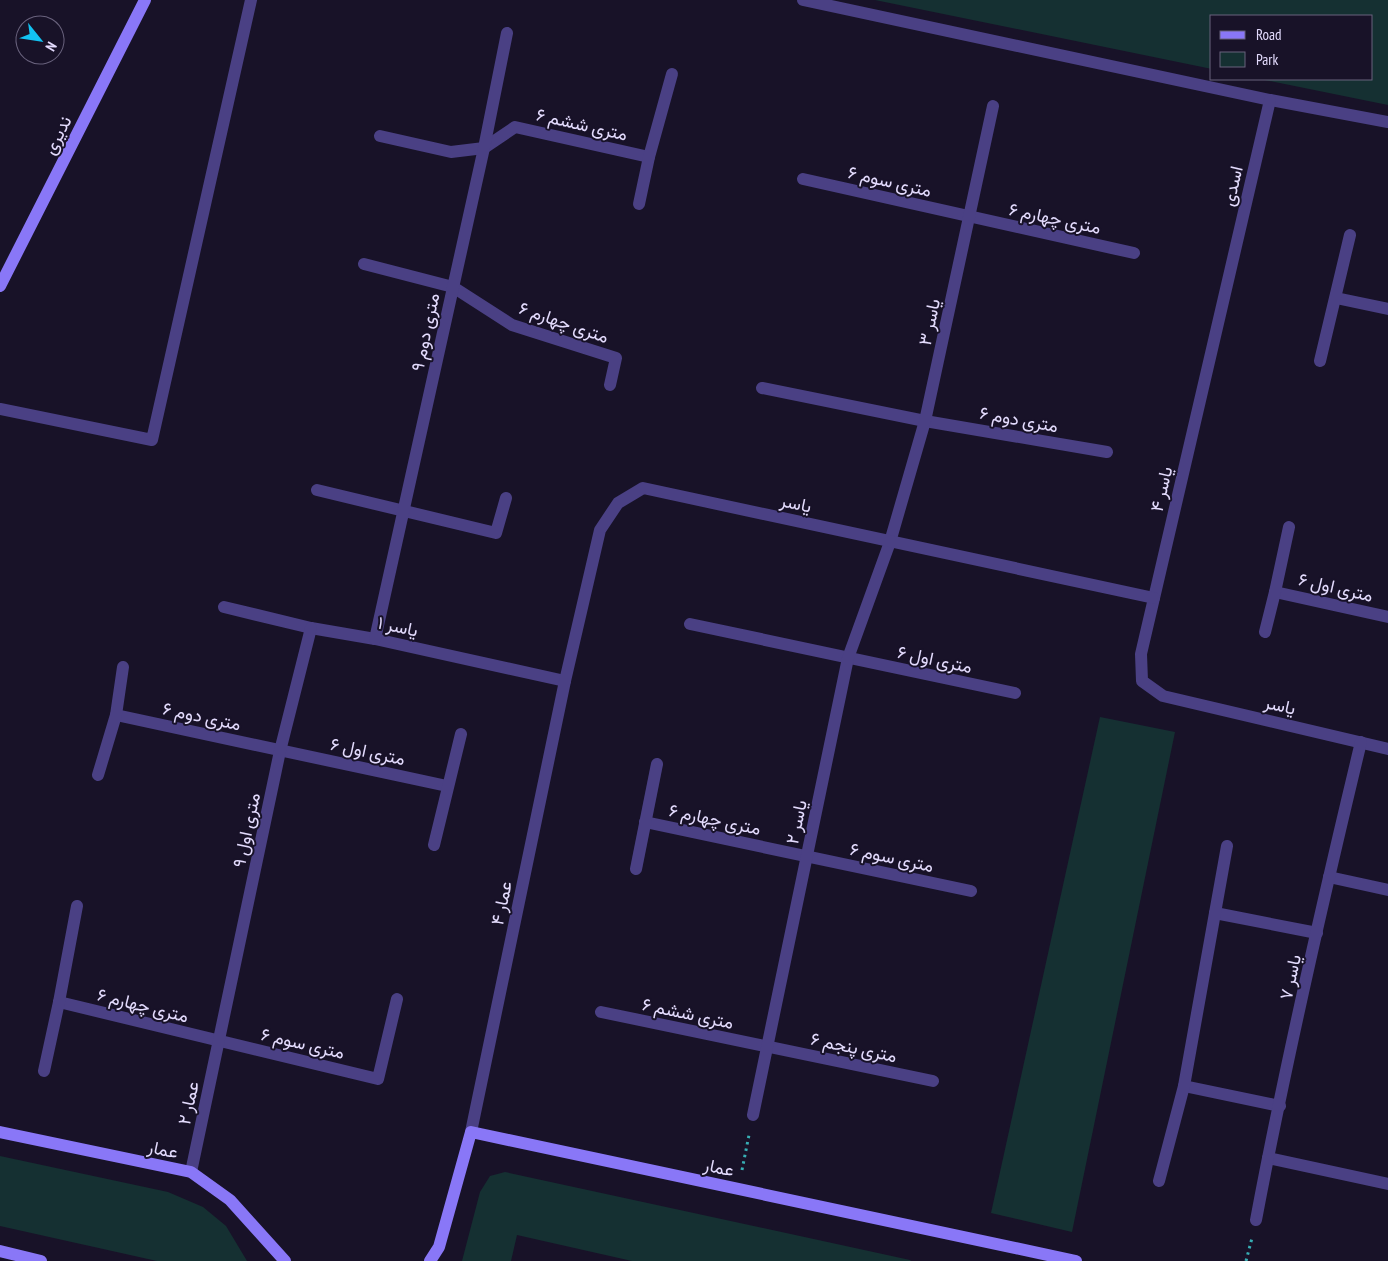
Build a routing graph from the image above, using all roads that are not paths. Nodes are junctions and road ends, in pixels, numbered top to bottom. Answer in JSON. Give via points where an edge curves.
{"nodes":[{"id":1,"x":146,"y":0,"type":"edge"},
{"id":2,"x":252,"y":0,"type":"edge"},
{"id":3,"x":803,"y":0,"type":"edge"},
{"id":4,"x":507,"y":32,"type":"dead end"},
{"id":5,"x":672,"y":74,"type":"dead end"},
{"id":6,"x":1270,"y":100,"type":"junction"},
{"id":7,"x":993,"y":106,"type":"dead end"},
{"id":8,"x":1388,"y":122,"type":"edge"},
{"id":9,"x":380,"y":136,"type":"dead end"},
{"id":10,"x":484,"y":148,"type":"junction"},
{"id":11,"x":649,"y":157,"type":"junction"},
{"id":12,"x":803,"y":179,"type":"dead end"},
{"id":13,"x":639,"y":204,"type":"dead end"},
{"id":14,"x":969,"y":217,"type":"junction"},
{"id":15,"x":1350,"y":235,"type":"dead end"},
{"id":16,"x":1134,"y":253,"type":"dead end"},
{"id":17,"x":364,"y":264,"type":"dead end"},
{"id":18,"x":1228,"y":280,"type":"joint"},
{"id":19,"x":0,"y":286,"type":"edge"},
{"id":20,"x":453,"y":287,"type":"junction"},
{"id":21,"x":1336,"y":298,"type":"junction"},
{"id":22,"x":1388,"y":309,"type":"edge"},
{"id":23,"x":1320,"y":361,"type":"dead end"},
{"id":24,"x":610,"y":385,"type":"dead end"},
{"id":25,"x":762,"y":388,"type":"dead end"},
{"id":26,"x":0,"y":409,"type":"edge"},
{"id":27,"x":925,"y":421,"type":"junction"},
{"id":28,"x":1107,"y":452,"type":"dead end"},
{"id":29,"x":317,"y":490,"type":"dead end"},
{"id":30,"x":506,"y":498,"type":"dead end"},
{"id":31,"x":405,"y":512,"type":"junction"},
{"id":32,"x":1289,"y":527,"type":"dead end"},
{"id":33,"x":890,"y":542,"type":"junction"},
{"id":34,"x":1275,"y":592,"type":"junction"},
{"id":35,"x":1154,"y":598,"type":"junction"},
{"id":36,"x":224,"y":607,"type":"dead end"},
{"id":37,"x":1388,"y":617,"type":"edge"},
{"id":38,"x":690,"y":624,"type":"dead end"},
{"id":39,"x":311,"y":628,"type":"junction"},
{"id":40,"x":1265,"y":632,"type":"dead end"},
{"id":41,"x":375,"y":639,"type":"junction"},
{"id":42,"x":848,"y":658,"type":"junction"},
{"id":43,"x":123,"y":667,"type":"dead end"},
{"id":44,"x":565,"y":681,"type":"junction"},
{"id":45,"x":1015,"y":693,"type":"dead end"},
{"id":46,"x":1164,"y":696,"type":"joint"},
{"id":47,"x":116,"y":715,"type":"junction"},
{"id":48,"x":461,"y":734,"type":"dead end"},
{"id":49,"x":1361,"y":742,"type":"junction"},
{"id":50,"x":1388,"y":749,"type":"edge"},
{"id":51,"x":280,"y":751,"type":"junction"},
{"id":52,"x":657,"y":764,"type":"dead end"},
{"id":53,"x":98,"y":775,"type":"dead end"},
{"id":54,"x":448,"y":786,"type":"junction"},
{"id":55,"x":645,"y":822,"type":"junction"},
{"id":56,"x":434,"y":845,"type":"dead end"},
{"id":57,"x":1227,"y":846,"type":"dead end"},
{"id":58,"x":807,"y":857,"type":"junction"},
{"id":59,"x":636,"y":869,"type":"dead end"},
{"id":60,"x":1329,"y":877,"type":"junction"},
{"id":61,"x":1388,"y":890,"type":"edge"},
{"id":62,"x":971,"y":891,"type":"dead end"},
{"id":63,"x":77,"y":906,"type":"dead end"},
{"id":64,"x":1215,"y":913,"type":"junction"},
{"id":65,"x":1317,"y":933,"type":"junction"},
{"id":66,"x":397,"y":999,"type":"dead end"},
{"id":67,"x":59,"y":1002,"type":"junction"},
{"id":68,"x":601,"y":1012,"type":"dead end"},
{"id":69,"x":219,"y":1041,"type":"junction"},
{"id":70,"x":768,"y":1047,"type":"junction"},
{"id":71,"x":44,"y":1071,"type":"dead end"},
{"id":72,"x":932,"y":1081,"type":"dead end"},
{"id":73,"x":1184,"y":1086,"type":"junction"},
{"id":74,"x":1280,"y":1106,"type":"junction"},
{"id":75,"x":754,"y":1115,"type":"road end"},
{"id":76,"x":0,"y":1132,"type":"edge"},
{"id":77,"x":471,"y":1132,"type":"junction"},
{"id":78,"x":1268,"y":1158,"type":"junction"},
{"id":79,"x":191,"y":1172,"type":"junction"},
{"id":80,"x":1159,"y":1181,"type":"dead end"},
{"id":81,"x":1388,"y":1184,"type":"edge"},
{"id":82,"x":1256,"y":1220,"type":"dead end"},
{"id":83,"x":439,"y":1247,"type":"junction"},
{"id":84,"x":0,"y":1251,"type":"edge"},
{"id":85,"x":42,"y":1261,"type":"edge"},
{"id":86,"x":285,"y":1261,"type":"edge"},
{"id":87,"x":423,"y":1261,"type":"edge"},
{"id":88,"x":430,"y":1261,"type":"edge"},
{"id":89,"x":1076,"y":1261,"type":"edge"}],
"edges":[{"from":1,"to":19,"type":"street","name":"ندیری"},
{"from":2,"to":26,"type":"street","via":[[152,440]]},
{"from":3,"to":6,"type":"street"},
{"from":4,"to":10,"type":"street","name":"۹ متری دوم"},
{"from":5,"to":11,"type":"street"},
{"from":6,"to":8,"type":"street"},
{"from":6,"to":18,"type":"street","name":"اسدی"},
{"from":7,"to":14,"type":"street","name":"یاسر ۳"},
{"from":9,"to":10,"type":"street","via":[[452,152]]},
{"from":10,"to":11,"type":"street","name":"۶ متری ششم","via":[[515,126]]},
{"from":10,"to":20,"type":"street","name":"۹ متری دوم"},
{"from":11,"to":13,"type":"street"},
{"from":12,"to":14,"type":"street","name":"۶ متری سوم"},
{"from":14,"to":16,"type":"street","name":"۶ متری چهارم"},
{"from":14,"to":27,"type":"street","name":"یاسر ۳"},
{"from":15,"to":21,"type":"street"},
{"from":17,"to":20,"type":"street"},
{"from":18,"to":35,"type":"street","name":"یاسر ۴"},
{"from":20,"to":24,"type":"street","name":"۶ متری چهارم","via":[[512,325],[616,358]]},
{"from":20,"to":31,"type":"street","name":"۹ متری دوم"},
{"from":21,"to":22,"type":"street"},
{"from":21,"to":23,"type":"street"},
{"from":25,"to":27,"type":"street"},
{"from":27,"to":28,"type":"street","name":"۶ متری دوم"},
{"from":27,"to":33,"type":"street","name":"یاسر ۳"},
{"from":29,"to":31,"type":"street"},
{"from":30,"to":31,"type":"street","via":[[496,534]]},
{"from":31,"to":41,"type":"street","name":"۹ متری دوم"},
{"from":32,"to":34,"type":"street"},
{"from":33,"to":35,"type":"street","name":"یاسر"},
{"from":33,"to":42,"type":"street","name":"یاسر ۲"},
{"from":33,"to":44,"type":"street","name":"یاسر","via":[[643,488],[618,503],[600,530]]},
{"from":34,"to":37,"type":"street","name":"۶ متری اول"},
{"from":34,"to":40,"type":"street"},
{"from":35,"to":46,"type":"street","name":"یاسر ۴","via":[[1141,654],[1142,681]]},
{"from":36,"to":39,"type":"street","name":"یاسر ۱"},
{"from":38,"to":42,"type":"street"},
{"from":39,"to":41,"type":"street","name":"یاسر ۱"},
{"from":39,"to":51,"type":"street","name":"۹ متری اول"},
{"from":41,"to":44,"type":"street","name":"یاسر ۱"},
{"from":42,"to":45,"type":"street","name":"۶ متری اول"},
{"from":42,"to":58,"type":"street","name":"یاسر ۲"},
{"from":43,"to":47,"type":"street"},
{"from":44,"to":77,"type":"street","name":"عمار ۴"},
{"from":46,"to":49,"type":"street","name":"یاسر"},
{"from":47,"to":51,"type":"street","name":"۶ متری دوم"},
{"from":47,"to":53,"type":"street"},
{"from":48,"to":54,"type":"street"},
{"from":49,"to":50,"type":"street","name":"یاسر"},
{"from":49,"to":60,"type":"street","name":"یاسر ۷"},
{"from":51,"to":54,"type":"street","name":"۶ متری اول"},
{"from":51,"to":69,"type":"street","name":"۹ متری اول"},
{"from":52,"to":55,"type":"street"},
{"from":54,"to":56,"type":"street"},
{"from":55,"to":58,"type":"street","name":"۶ متری چهارم"},
{"from":55,"to":59,"type":"street"},
{"from":57,"to":64,"type":"street"},
{"from":58,"to":62,"type":"street","name":"۶ متری سوم"},
{"from":58,"to":70,"type":"street","name":"یاسر ۲"},
{"from":60,"to":61,"type":"street"},
{"from":60,"to":65,"type":"street","name":"یاسر ۷"},
{"from":63,"to":67,"type":"street"},
{"from":64,"to":65,"type":"street"},
{"from":64,"to":73,"type":"street"},
{"from":65,"to":74,"type":"street","name":"یاسر ۷"},
{"from":66,"to":69,"type":"street","name":"۶ متری سوم","via":[[378,1079]]},
{"from":67,"to":69,"type":"street","name":"۶ متری چهارم"},
{"from":67,"to":71,"type":"street"},
{"from":68,"to":70,"type":"street","name":"۶ متری ششم"},
{"from":69,"to":79,"type":"street","name":"عمار ۲"},
{"from":70,"to":72,"type":"street","name":"۶ متری پنجم"},
{"from":70,"to":75,"type":"street","name":"یاسر ۲"},
{"from":73,"to":74,"type":"street"},
{"from":73,"to":80,"type":"street"},
{"from":74,"to":78,"type":"street","name":"یاسر ۷"},
{"from":76,"to":79,"type":"street","name":"عمار"},
{"from":77,"to":83,"type":"street"},
{"from":77,"to":89,"type":"street","name":"عمار"},
{"from":78,"to":81,"type":"street"},
{"from":78,"to":82,"type":"street","name":"یاسر ۷"},
{"from":79,"to":86,"type":"street","name":"عمار","via":[[230,1200]]},
{"from":83,"to":87,"type":"street"},
{"from":83,"to":88,"type":"street"},
{"from":84,"to":85,"type":"street"}]}
